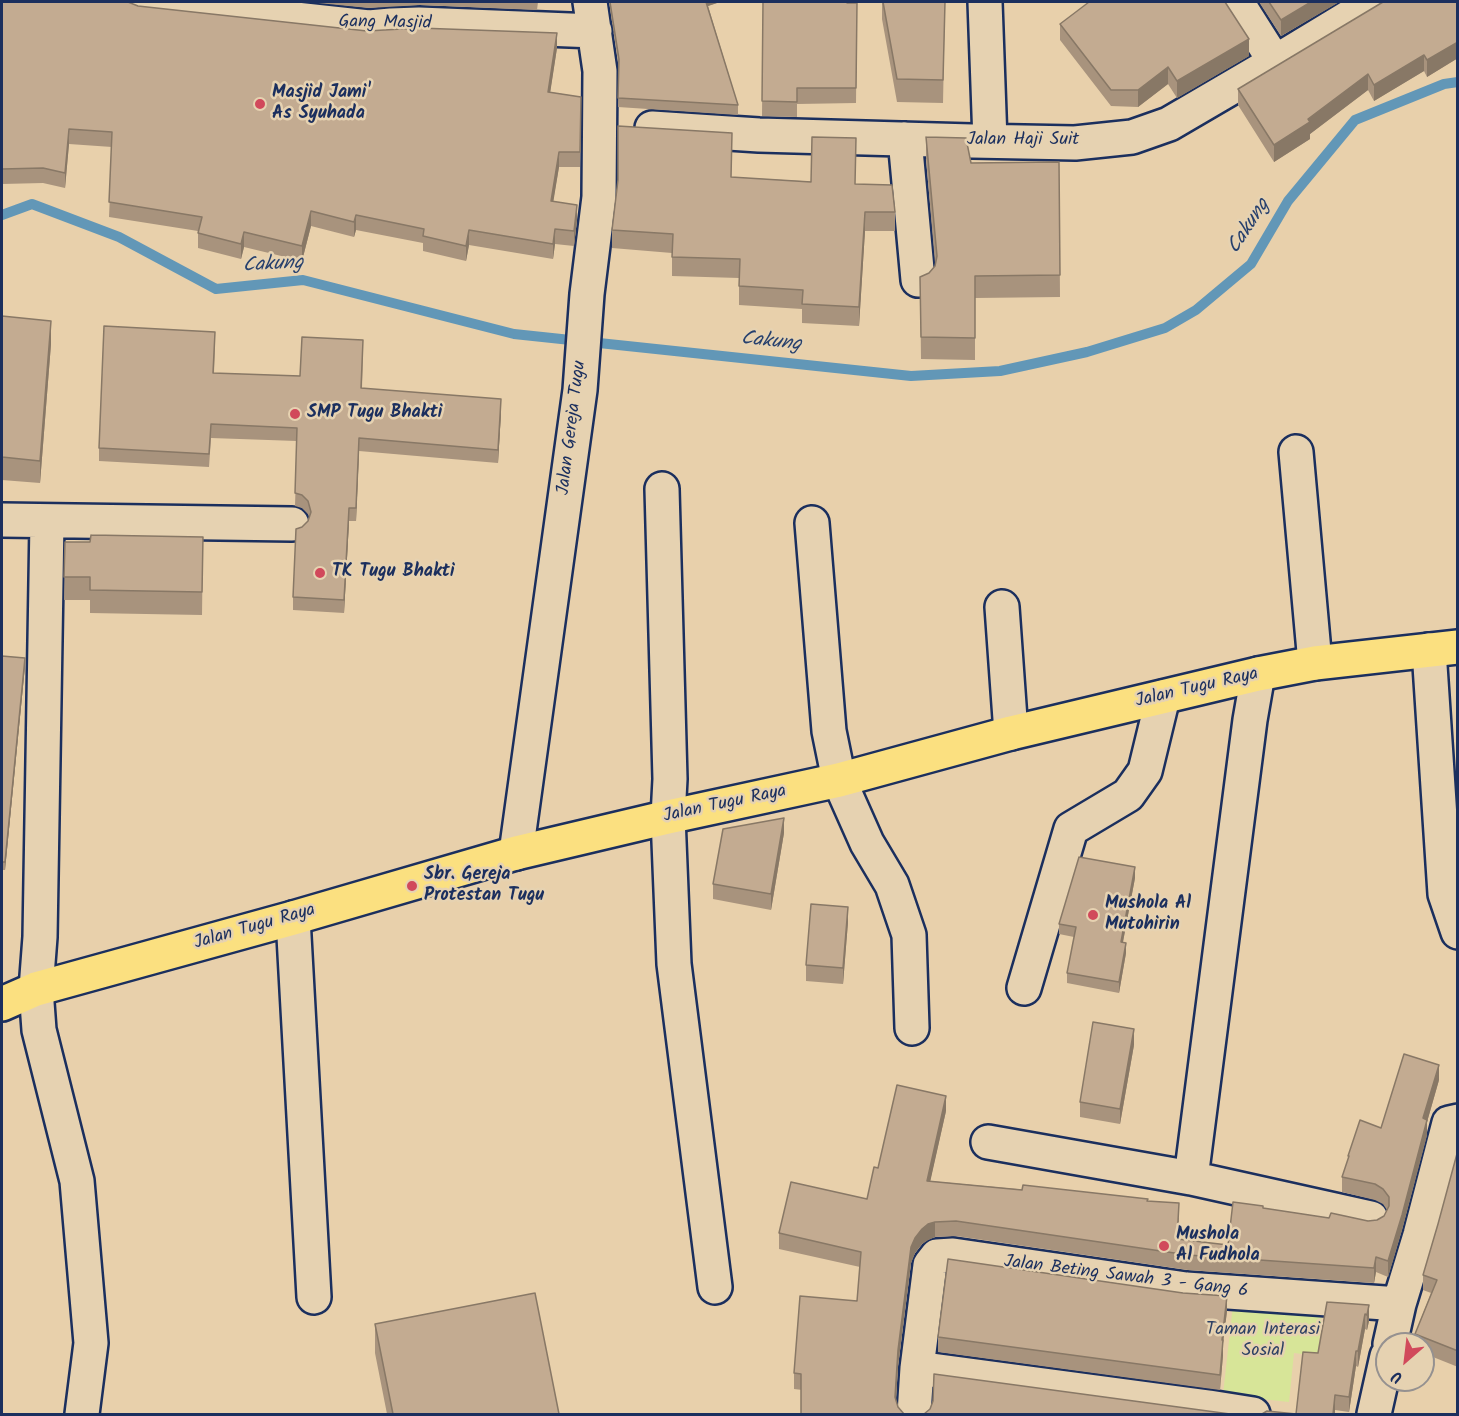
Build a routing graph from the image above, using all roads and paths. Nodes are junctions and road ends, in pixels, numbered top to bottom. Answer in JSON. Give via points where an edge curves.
{"nodes":[{"id":1,"x":140,"y":2,"type":"edge"},
{"id":2,"x":985,"y":2,"type":"edge"},
{"id":3,"x":1237,"y":2,"type":"edge"},
{"id":4,"x":1374,"y":2,"type":"edge"},
{"id":5,"x":592,"y":16,"type":"edge"},
{"id":6,"x":1275,"y":62,"type":"junction"},
{"id":7,"x":600,"y":125,"type":"junction"},
{"id":8,"x":905,"y":139,"type":"junction"},
{"id":9,"x":990,"y":141,"type":"junction"},
{"id":10,"x":918,"y":280,"type":"edge"},
{"id":11,"x":1296,"y":452,"type":"dead end"},
{"id":12,"x":662,"y":489,"type":"dead end"},
{"id":13,"x":2,"y":520,"type":"edge"},
{"id":14,"x":47,"y":521,"type":"junction"},
{"id":15,"x":812,"y":522,"type":"dead end"},
{"id":16,"x":292,"y":524,"type":"dead end"},
{"id":17,"x":1002,"y":608,"type":"dead end"},
{"id":18,"x":1443,"y":649,"type":"edge"},
{"id":19,"x":1315,"y":663,"type":"junction"},
{"id":20,"x":1258,"y":674,"type":"junction"},
{"id":21,"x":1163,"y":697,"type":"junction"},
{"id":22,"x":1011,"y":733,"type":"junction"},
{"id":23,"x":839,"y":780,"type":"junction"},
{"id":24,"x":668,"y":818,"type":"junction"},
{"id":25,"x":516,"y":853,"type":"junction"},
{"id":26,"x":293,"y":918,"type":"junction"},
{"id":27,"x":1458,"y":932,"type":"edge"},
{"id":28,"x":1024,"y":988,"type":"dead end"},
{"id":29,"x":36,"y":989,"type":"junction"},
{"id":30,"x":2,"y":1004,"type":"edge"},
{"id":31,"x":912,"y":1029,"type":"dead end"},
{"id":32,"x":1458,"y":1121,"type":"edge"},
{"id":33,"x":988,"y":1142,"type":"dead end"},
{"id":34,"x":1191,"y":1178,"type":"junction"},
{"id":35,"x":1371,"y":1218,"type":"edge"},
{"id":36,"x":715,"y":1287,"type":"dead end"},
{"id":37,"x":314,"y":1297,"type":"dead end"},
{"id":38,"x":1399,"y":1304,"type":"junction"},
{"id":39,"x":1393,"y":1332,"type":"edge"},
{"id":40,"x":916,"y":1368,"type":"junction"},
{"id":41,"x":1379,"y":1392,"type":"edge"},
{"id":42,"x":82,"y":1414,"type":"edge"},
{"id":43,"x":914,"y":1414,"type":"edge"},
{"id":44,"x":1253,"y":1414,"type":"edge"},
{"id":45,"x":1374,"y":1414,"type":"edge"}],
"edges":[{"from":1,"to":5,"type":"street","name":"Gang Masjid","via":[[369,27]]},
{"from":2,"to":9,"type":"street"},
{"from":3,"to":6,"type":"street"},
{"from":4,"to":6,"type":"street","name":"Jalan Haji Suit"},
{"from":5,"to":7,"type":"street","name":"Jalan Gereja Tugu","via":[[600,71]]},
{"from":6,"to":9,"type":"street","name":"Jalan Haji Suit","via":[[1169,124],[1132,137],[1075,142]]},
{"from":7,"to":8,"type":"street","name":"Jalan Haji Suit"},
{"from":7,"to":25,"type":"street","name":"Jalan Gereja Tugu","via":[[599,196],[580,390]]},
{"from":8,"to":9,"type":"street","name":"Jalan Haji Suit"},
{"from":8,"to":10,"type":"street"},
{"from":11,"to":19,"type":"street"},
{"from":12,"to":24,"type":"street"},
{"from":13,"to":14,"type":"street"},
{"from":14,"to":16,"type":"street"},
{"from":14,"to":29,"type":"street"},
{"from":15,"to":23,"type":"street","via":[[829,731]]},
{"from":17,"to":22,"type":"street"},
{"from":18,"to":19,"type":"main road","name":"Jalan Tugu Raya"},
{"from":18,"to":27,"type":"street","via":[[1445,894]]},
{"from":19,"to":20,"type":"main road","name":"Jalan Tugu Raya"},
{"from":20,"to":21,"type":"main road","name":"Jalan Tugu Raya"},
{"from":20,"to":34,"type":"street"},
{"from":21,"to":22,"type":"main road","name":"Jalan Tugu Raya"},
{"from":21,"to":28,"type":"street","via":[[1145,771],[1128,795],[1071,829]]},
{"from":22,"to":23,"type":"main road","name":"Jalan Tugu Raya"},
{"from":23,"to":24,"type":"main road","name":"Jalan Tugu Raya"},
{"from":23,"to":31,"type":"street","via":[[867,843],[892,885],[909,934]]},
{"from":24,"to":25,"type":"main road","name":"Jalan Tugu Raya"},
{"from":24,"to":36,"type":"street","via":[[674,964]]},
{"from":25,"to":26,"type":"main road","name":"Jalan Tugu Raya"},
{"from":26,"to":29,"type":"main road","name":"Jalan Tugu Raya"},
{"from":26,"to":37,"type":"street"},
{"from":29,"to":30,"type":"main road","name":"Jalan Tugu Raya"},
{"from":29,"to":42,"type":"street","via":[[39,1030],[77,1181],[91,1344]]},
{"from":32,"to":38,"type":"street","via":[[1449,1123]]},
{"from":33,"to":34,"type":"street"},
{"from":34,"to":35,"type":"street"},
{"from":38,"to":39,"type":"street"},
{"from":38,"to":40,"type":"street","name":"Jalan Beting Sawah 3 - Gang 6","via":[[1186,1289],[937,1256],[930,1265]]},
{"from":40,"to":43,"type":"street"},
{"from":40,"to":44,"type":"street"},
{"from":41,"to":45,"type":"street"}]}
